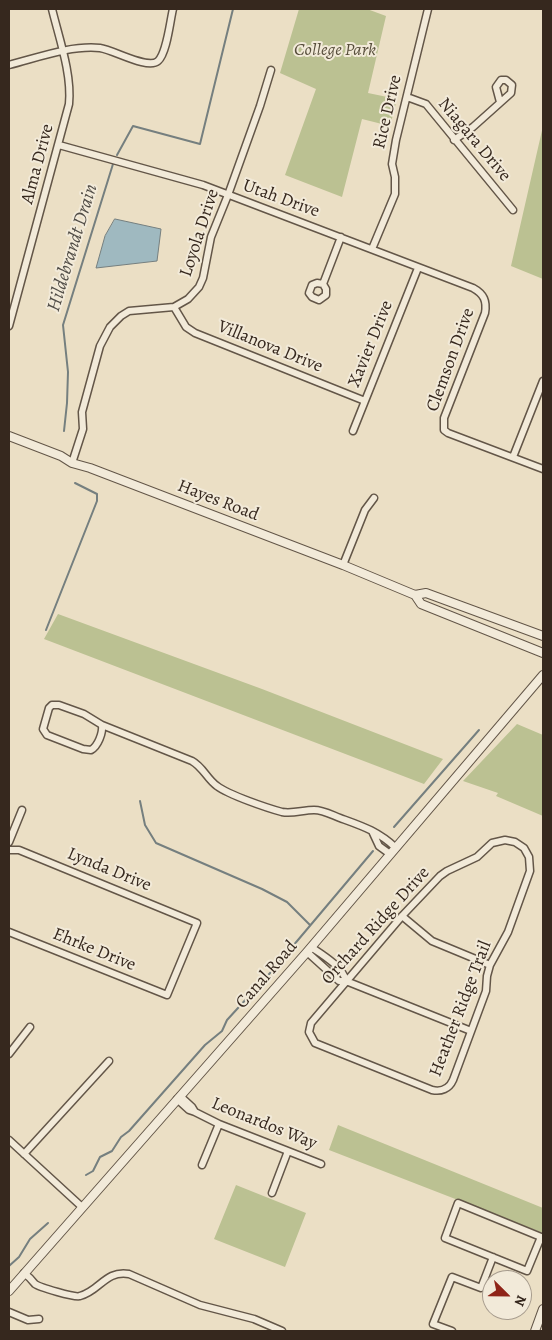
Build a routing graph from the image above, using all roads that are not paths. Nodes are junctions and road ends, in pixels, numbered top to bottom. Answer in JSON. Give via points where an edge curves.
{"nodes":[{"id":1,"x":52,"y":9,"type":"edge"},
{"id":2,"x":173,"y":9,"type":"edge"},
{"id":3,"x":428,"y":9,"type":"edge"},
{"id":4,"x":62,"y":52,"type":"junction"},
{"id":5,"x":9,"y":65,"type":"edge"},
{"id":6,"x":271,"y":70,"type":"dead end"},
{"id":7,"x":407,"y":97,"type":"junction"},
{"id":8,"x":500,"y":102,"type":"dead end"},
{"id":9,"x":454,"y":140,"type":"junction"},
{"id":10,"x":59,"y":145,"type":"junction"},
{"id":11,"x":228,"y":195,"type":"junction"},
{"id":12,"x":513,"y":210,"type":"dead end"},
{"id":13,"x":341,"y":237,"type":"junction"},
{"id":14,"x":372,"y":249,"type":"junction"},
{"id":15,"x":418,"y":268,"type":"junction"},
{"id":16,"x":323,"y":284,"type":"dead end"},
{"id":17,"x":485,"y":300,"type":"joint"},
{"id":18,"x":174,"y":307,"type":"junction"},
{"id":19,"x":9,"y":326,"type":"edge"},
{"id":20,"x":543,"y":381,"type":"edge"},
{"id":21,"x":364,"y":401,"type":"junction"},
{"id":22,"x":354,"y":431,"type":"dead end"},
{"id":23,"x":9,"y":436,"type":"edge"},
{"id":24,"x":513,"y":457,"type":"junction"},
{"id":25,"x":72,"y":463,"type":"junction"},
{"id":26,"x":543,"y":469,"type":"edge"},
{"id":27,"x":374,"y":498,"type":"dead end"},
{"id":28,"x":343,"y":565,"type":"junction"},
{"id":29,"x":415,"y":595,"type":"junction"},
{"id":30,"x":513,"y":624,"type":"junction"},
{"id":31,"x":543,"y":636,"type":"edge"},
{"id":32,"x":502,"y":637,"type":"junction"},
{"id":33,"x":543,"y":653,"type":"edge"},
{"id":34,"x":543,"y":675,"type":"edge"},
{"id":35,"x":102,"y":725,"type":"junction"},
{"id":36,"x":22,"y":810,"type":"dead end"},
{"id":37,"x":372,"y":831,"type":"junction"},
{"id":38,"x":9,"y":842,"type":"edge"},
{"id":39,"x":396,"y":848,"type":"junction"},
{"id":40,"x":9,"y":850,"type":"edge"},
{"id":41,"x":527,"y":853,"type":"joint"},
{"id":42,"x":390,"y":854,"type":"junction"},
{"id":43,"x":402,"y":916,"type":"junction"},
{"id":44,"x":9,"y":932,"type":"edge"},
{"id":45,"x":309,"y":950,"type":"junction"},
{"id":46,"x":490,"y":965,"type":"junction"},
{"id":47,"x":346,"y":981,"type":"junction"},
{"id":48,"x":167,"y":995,"type":"joint"},
{"id":49,"x":30,"y":1027,"type":"dead end"},
{"id":50,"x":471,"y":1030,"type":"junction"},
{"id":51,"x":9,"y":1054,"type":"edge"},
{"id":52,"x":109,"y":1061,"type":"dead end"},
{"id":53,"x":444,"y":1090,"type":"joint"},
{"id":54,"x":179,"y":1098,"type":"junction"},
{"id":55,"x":219,"y":1124,"type":"junction"},
{"id":56,"x":9,"y":1140,"type":"edge"},
{"id":57,"x":288,"y":1151,"type":"junction"},
{"id":58,"x":24,"y":1154,"type":"junction"},
{"id":59,"x":321,"y":1164,"type":"dead end"},
{"id":60,"x":202,"y":1165,"type":"dead end"},
{"id":61,"x":272,"y":1193,"type":"dead end"},
{"id":62,"x":82,"y":1207,"type":"junction"},
{"id":63,"x":493,"y":1257,"type":"junction"},
{"id":64,"x":24,"y":1273,"type":"junction"},
{"id":65,"x":9,"y":1291,"type":"edge"},
{"id":66,"x":543,"y":1310,"type":"edge"},
{"id":67,"x":9,"y":1312,"type":"edge"},
{"id":68,"x":39,"y":1319,"type":"dead end"},
{"id":69,"x":282,"y":1331,"type":"edge"},
{"id":70,"x":452,"y":1331,"type":"edge"},
{"id":71,"x":535,"y":1331,"type":"edge"}],
"edges":[{"from":1,"to":4,"type":"street","name":"Alma Drive"},
{"from":2,"to":4,"type":"street","via":[[164,52],[158,61],[147,64],[101,48]]},
{"from":3,"to":7,"type":"street","name":"Rice Drive"},
{"from":4,"to":5,"type":"street"},
{"from":4,"to":10,"type":"street","name":"Alma Drive","via":[[70,93]]},
{"from":6,"to":11,"type":"street","name":"Loyola Drive"},
{"from":7,"to":9,"type":"street","name":"Niagara Drive","via":[[426,104]]},
{"from":7,"to":14,"type":"street","name":"Rice Drive","via":[[392,164],[394,194]]},
{"from":8,"to":9,"type":"street"},
{"from":9,"to":12,"type":"street","name":"Niagara Drive"},
{"from":10,"to":11,"type":"street","name":"Utah Drive"},
{"from":10,"to":19,"type":"street","name":"Alma Drive"},
{"from":11,"to":13,"type":"street","name":"Utah Drive"},
{"from":11,"to":18,"type":"street","name":"Loyola Drive","via":[[211,237],[199,287]]},
{"from":13,"to":14,"type":"street","name":"Utah Drive"},
{"from":13,"to":16,"type":"street"},
{"from":14,"to":15,"type":"street","name":"Utah Drive"},
{"from":15,"to":17,"type":"street","name":"Utah Drive","via":[[473,288]]},
{"from":15,"to":21,"type":"street","name":"Xavier Drive"},
{"from":17,"to":24,"type":"street","name":"Clemson Drive","via":[[485,313],[444,418],[444,430]]},
{"from":18,"to":21,"type":"street","name":"Villanova Drive","via":[[183,323],[195,333]]},
{"from":18,"to":25,"type":"street","via":[[129,311],[110,327],[100,346],[82,412],[83,429]]},
{"from":20,"to":24,"type":"street"},
{"from":21,"to":22,"type":"street","name":"Xavier Drive"},
{"from":23,"to":25,"type":"street","name":"Hayes Road"},
{"from":24,"to":26,"type":"street"},
{"from":25,"to":28,"type":"street","name":"Hayes Road"},
{"from":27,"to":28,"type":"street","via":[[365,510]]},
{"from":28,"to":29,"type":"street","name":"Hayes Road"},
{"from":29,"to":30,"type":"street","name":"Hayes Road","via":[[426,593]]},
{"from":29,"to":32,"type":"street","name":"Hayes Road","via":[[421,604]]},
{"from":30,"to":31,"type":"street","name":"Hayes Road"},
{"from":30,"to":32,"type":"street"},
{"from":32,"to":33,"type":"street","name":"Hayes Road"},
{"from":34,"to":39,"type":"street","name":"Canal Road"},
{"from":35,"to":35,"type":"street","via":[[84,714],[56,704],[49,708],[43,729],[47,735],[91,750],[102,732]]},
{"from":35,"to":37,"type":"street","via":[[192,761],[215,785],[225,790],[282,812],[320,811]]},
{"from":36,"to":38,"type":"street"},
{"from":37,"to":39,"type":"street"},
{"from":37,"to":42,"type":"street","via":[[379,846]]},
{"from":39,"to":42,"type":"street","name":"Canal Road"},
{"from":40,"to":48,"type":"street","name":"Lynda Drive","via":[[18,850],[197,923]]},
{"from":41,"to":43,"type":"street","name":"Orchard Ridge Drive","via":[[512,841],[492,843],[477,857],[444,873]]},
{"from":41,"to":46,"type":"street","name":"Heather Ridge Trail","via":[[529,874],[508,932]]},
{"from":42,"to":45,"type":"street","name":"Canal Road"},
{"from":43,"to":46,"type":"street","via":[[432,941]]},
{"from":43,"to":47,"type":"street","name":"Orchard Ridge Drive"},
{"from":44,"to":48,"type":"street","name":"Ehrke Drive"},
{"from":45,"to":47,"type":"street","via":[[322,954],[345,974]]},
{"from":45,"to":54,"type":"street","name":"Canal Road"},
{"from":46,"to":50,"type":"street","name":"Heather Ridge Trail","via":[[486,991]]},
{"from":47,"to":50,"type":"street"},
{"from":47,"to":53,"type":"street","name":"Orchard Ridge Drive","via":[[313,1020],[309,1030],[311,1039],[432,1090]]},
{"from":49,"to":51,"type":"street"},
{"from":50,"to":53,"type":"street","name":"Heather Ridge Trail","via":[[451,1084]]},
{"from":52,"to":58,"type":"street"},
{"from":54,"to":55,"type":"street","name":"Leonardos Way","via":[[195,1112]]},
{"from":54,"to":62,"type":"street","name":"Canal Road"},
{"from":55,"to":57,"type":"street","name":"Leonardos Way"},
{"from":55,"to":60,"type":"street"},
{"from":56,"to":58,"type":"street"},
{"from":57,"to":59,"type":"street","name":"Leonardos Way"},
{"from":57,"to":61,"type":"street"},
{"from":58,"to":62,"type":"street"},
{"from":62,"to":64,"type":"street","name":"Canal Road"},
{"from":63,"to":63,"type":"street","via":[[445,1238],[458,1203],[541,1237],[527,1271]]},
{"from":63,"to":70,"type":"street","via":[[481,1288],[452,1277],[433,1324]]},
{"from":64,"to":65,"type":"street","name":"Canal Road"},
{"from":64,"to":69,"type":"street","via":[[41,1287],[78,1297],[113,1275],[129,1274],[200,1305],[254,1319]]},
{"from":66,"to":71,"type":"street"},
{"from":67,"to":68,"type":"street","via":[[28,1320]]}]}
